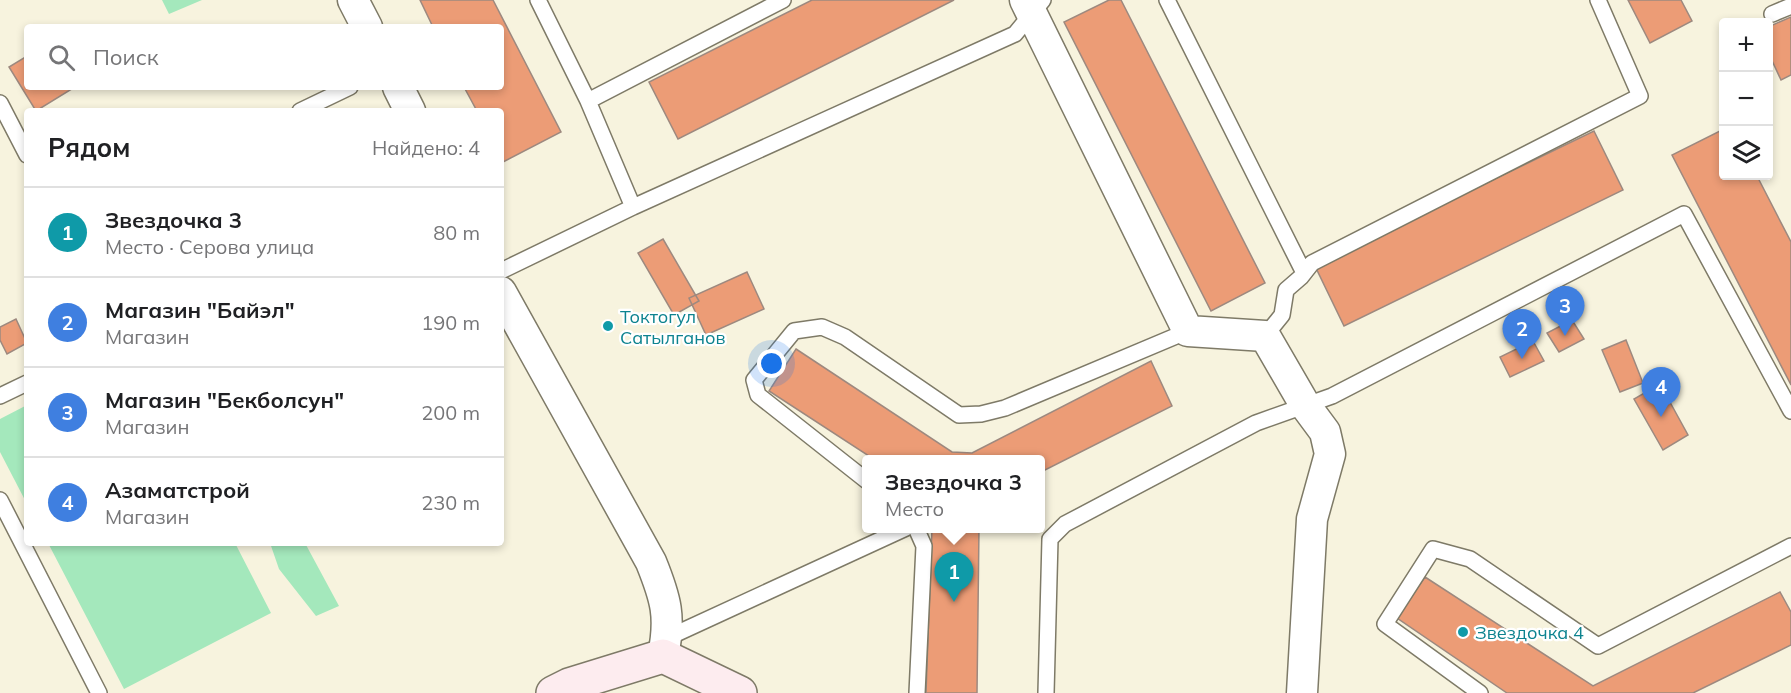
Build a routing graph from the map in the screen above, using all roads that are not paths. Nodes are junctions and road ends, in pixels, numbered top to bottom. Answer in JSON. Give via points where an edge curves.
{"nodes":[{"id":1,"x":353,"y":0,"type":"edge"},
{"id":2,"x":538,"y":0,"type":"edge"},
{"id":3,"x":783,"y":0,"type":"edge"},
{"id":4,"x":1167,"y":0,"type":"edge"},
{"id":5,"x":1598,"y":0,"type":"edge"},
{"id":6,"x":1034,"y":5,"type":"edge"},
{"id":7,"x":1791,"y":6,"type":"edge"},
{"id":8,"x":1772,"y":14,"type":"dead end"},
{"id":9,"x":365,"y":24,"type":"edge"},
{"id":10,"x":344,"y":90,"type":"edge"},
{"id":11,"x":400,"y":90,"type":"edge"},
{"id":12,"x":588,"y":101,"type":"junction"},
{"id":13,"x":0,"y":103,"type":"edge"},
{"id":14,"x":306,"y":108,"type":"edge"},
{"id":15,"x":408,"y":108,"type":"edge"},
{"id":16,"x":24,"y":148,"type":"edge"},
{"id":17,"x":633,"y":207,"type":"junction"},
{"id":18,"x":504,"y":270,"type":"edge"},
{"id":19,"x":1304,"y":273,"type":"junction"},
{"id":20,"x":504,"y":297,"type":"edge"},
{"id":21,"x":1188,"y":331,"type":"junction"},
{"id":22,"x":1265,"y":336,"type":"junction"},
{"id":23,"x":24,"y":384,"type":"edge"},
{"id":24,"x":2,"y":391,"type":"edge"},
{"id":25,"x":1305,"y":405,"type":"junction"},
{"id":26,"x":1791,"y":411,"type":"edge"},
{"id":27,"x":862,"y":477,"type":"edge"},
{"id":28,"x":0,"y":500,"type":"edge"},
{"id":29,"x":896,"y":533,"type":"edge"},
{"id":30,"x":918,"y":533,"type":"edge"},
{"id":31,"x":1791,"y":546,"type":"edge"},
{"id":32,"x":665,"y":647,"type":"junction"},
{"id":33,"x":99,"y":693,"type":"edge"},
{"id":34,"x":553,"y":693,"type":"edge"},
{"id":35,"x":740,"y":693,"type":"edge"},
{"id":36,"x":918,"y":693,"type":"edge"},
{"id":37,"x":1046,"y":693,"type":"edge"},
{"id":38,"x":1302,"y":693,"type":"edge"},
{"id":39,"x":1480,"y":693,"type":"edge"}],
"edges":[{"from":1,"to":9,"type":"street"},
{"from":2,"to":12,"type":"lane"},
{"from":3,"to":12,"type":"lane"},
{"from":4,"to":19,"type":"lane"},
{"from":5,"to":19,"type":"lane","via":[[1640,96],[1312,262]]},
{"from":6,"to":17,"type":"lane","via":[[1015,34]]},
{"from":6,"to":21,"type":"street"},
{"from":7,"to":8,"type":"lane"},
{"from":10,"to":14,"type":"lane"},
{"from":11,"to":15,"type":"street"},
{"from":12,"to":17,"type":"lane"},
{"from":13,"to":16,"type":"lane"},
{"from":17,"to":18,"type":"lane"},
{"from":19,"to":22,"type":"lane","via":[[1286,290],[1282,315]]},
{"from":20,"to":32,"type":"street","via":[[651,562],[666,600]]},
{"from":21,"to":22,"type":"street"},
{"from":21,"to":27,"type":"lane","via":[[1005,408],[959,415],[844,338],[822,327],[794,331],[754,380],[758,395]]},
{"from":22,"to":25,"type":"street"},
{"from":23,"to":24,"type":"lane"},
{"from":25,"to":26,"type":"lane","via":[[1332,396],[1684,214]]},
{"from":25,"to":37,"type":"lane","via":[[1256,423],[1065,524],[1050,538]]},
{"from":25,"to":38,"type":"street","via":[[1325,432],[1330,454],[1312,519]]},
{"from":28,"to":33,"type":"lane"},
{"from":29,"to":32,"type":"lane"},
{"from":30,"to":36,"type":"lane","via":[[924,546]]},
{"from":31,"to":39,"type":"lane","via":[[1598,646],[1470,560],[1433,549],[1385,624]]},
{"from":32,"to":34,"type":"main road"},
{"from":32,"to":35,"type":"main road"}]}
